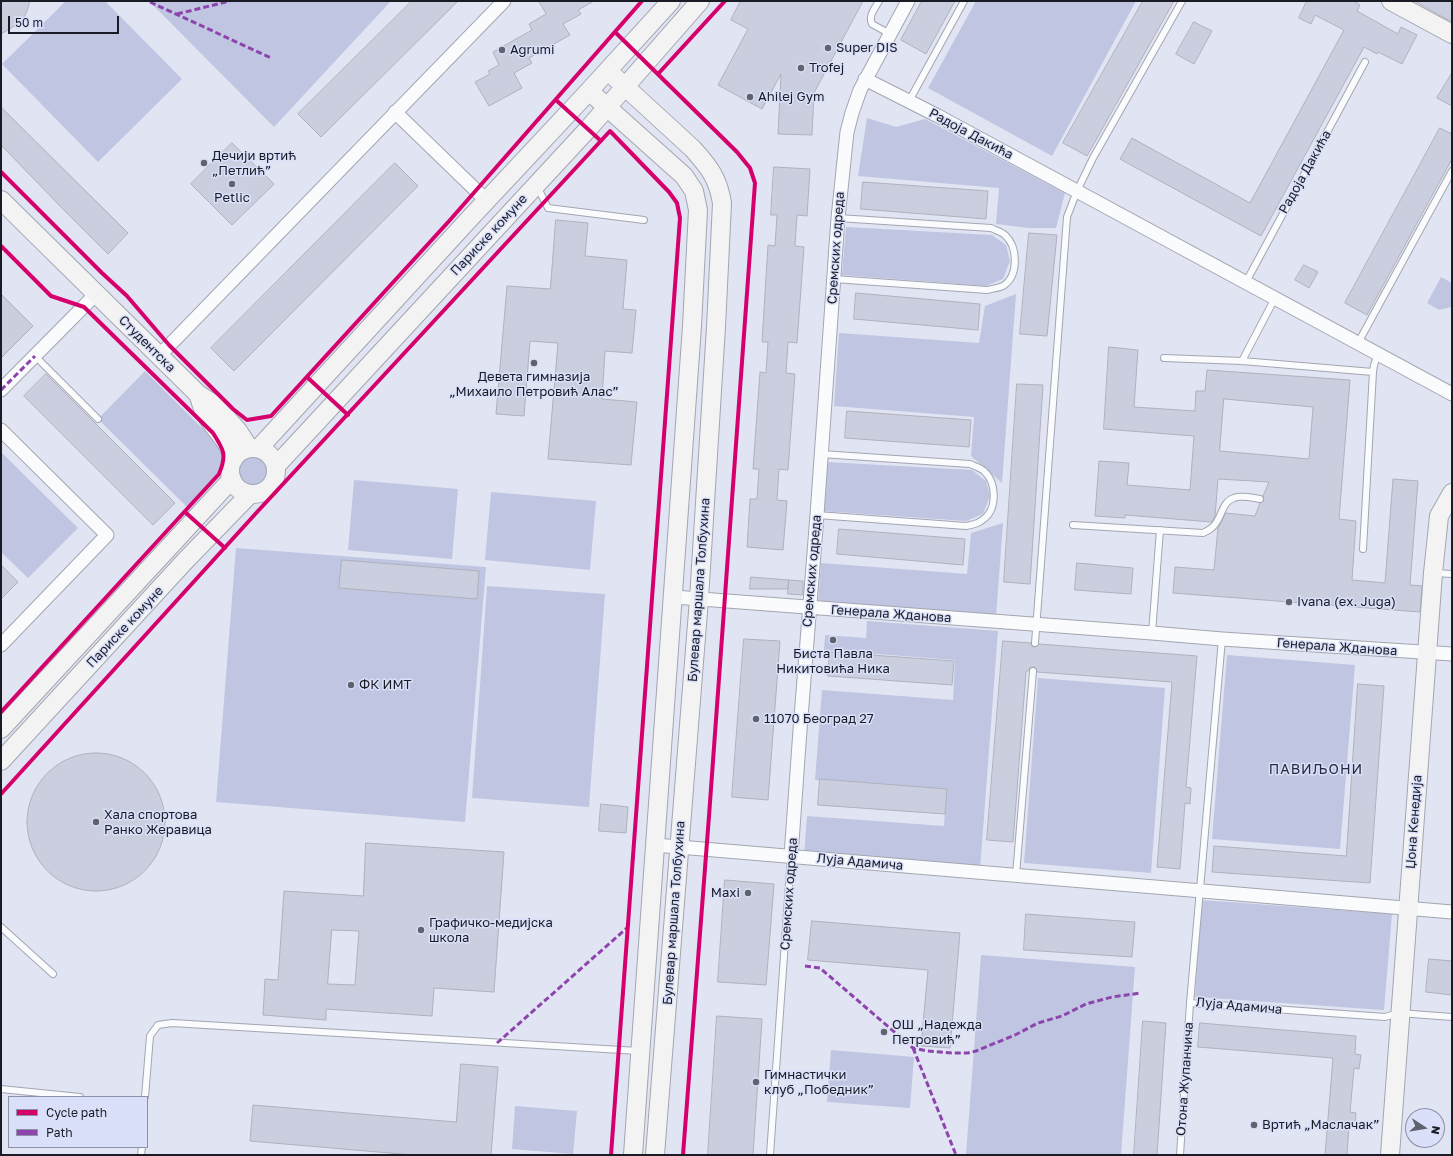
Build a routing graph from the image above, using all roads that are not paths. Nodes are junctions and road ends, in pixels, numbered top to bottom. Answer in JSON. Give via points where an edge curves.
{"nodes":[{"id":1,"x":504,"y":1,"type":"edge"},
{"id":2,"x":671,"y":1,"type":"edge"},
{"id":3,"x":700,"y":1,"type":"edge"},
{"id":4,"x":879,"y":1,"type":"edge"},
{"id":5,"x":908,"y":1,"type":"edge"},
{"id":6,"x":964,"y":1,"type":"edge"},
{"id":7,"x":1182,"y":1,"type":"edge"},
{"id":8,"x":1400,"y":3,"type":"edge"},
{"id":9,"x":890,"y":34,"type":"junction"},
{"id":10,"x":1452,"y":34,"type":"edge"},
{"id":11,"x":1365,"y":62,"type":"dead end"},
{"id":12,"x":608,"y":70,"type":"junction"},
{"id":13,"x":866,"y":79,"type":"junction"},
{"id":14,"x":625,"y":87,"type":"junction"},
{"id":15,"x":589,"y":91,"type":"junction"},
{"id":16,"x":909,"y":101,"type":"junction"},
{"id":17,"x":607,"y":107,"type":"junction"},
{"id":18,"x":395,"y":112,"type":"junction"},
{"id":19,"x":1452,"y":170,"type":"edge"},
{"id":20,"x":536,"y":184,"type":"junction"},
{"id":21,"x":1077,"y":191,"type":"junction"},
{"id":22,"x":1,"y":200,"type":"edge"},
{"id":23,"x":486,"y":200,"type":"junction"},
{"id":24,"x":838,"y":218,"type":"junction"},
{"id":25,"x":644,"y":220,"type":"dead end"},
{"id":26,"x":834,"y":279,"type":"junction"},
{"id":27,"x":1246,"y":282,"type":"junction"},
{"id":28,"x":96,"y":294,"type":"junction"},
{"id":29,"x":1275,"y":298,"type":"junction"},
{"id":30,"x":1358,"y":343,"type":"junction"},
{"id":31,"x":1378,"y":354,"type":"junction"},
{"id":32,"x":35,"y":356,"type":"junction"},
{"id":33,"x":159,"y":356,"type":"junction"},
{"id":34,"x":1164,"y":358,"type":"dead end"},
{"id":35,"x":1242,"y":361,"type":"junction"},
{"id":36,"x":1373,"y":372,"type":"junction"},
{"id":37,"x":1,"y":390,"type":"edge"},
{"id":38,"x":198,"y":394,"type":"junction"},
{"id":39,"x":1452,"y":394,"type":"edge"},
{"id":40,"x":98,"y":419,"type":"dead end"},
{"id":41,"x":1,"y":430,"type":"edge"},
{"id":42,"x":254,"y":448,"type":"junction"},
{"id":43,"x":821,"y":454,"type":"junction"},
{"id":44,"x":233,"y":460,"type":"junction"},
{"id":45,"x":276,"y":466,"type":"junction"},
{"id":46,"x":232,"y":479,"type":"junction"},
{"id":47,"x":1452,"y":493,"type":"edge"},
{"id":48,"x":250,"y":494,"type":"junction"},
{"id":49,"x":1260,"y":499,"type":"dead end"},
{"id":50,"x":817,"y":515,"type":"junction"},
{"id":51,"x":1072,"y":525,"type":"dead end"},
{"id":52,"x":1160,"y":530,"type":"junction"},
{"id":53,"x":1363,"y":549,"type":"dead end"},
{"id":54,"x":1452,"y":569,"type":"edge"},
{"id":55,"x":1438,"y":573,"type":"junction"},
{"id":56,"x":1452,"y":574,"type":"edge"},
{"id":57,"x":674,"y":597,"type":"junction"},
{"id":58,"x":699,"y":599,"type":"junction"},
{"id":59,"x":809,"y":607,"type":"junction"},
{"id":60,"x":1036,"y":624,"type":"junction"},
{"id":61,"x":1152,"y":633,"type":"junction"},
{"id":62,"x":1222,"y":639,"type":"junction"},
{"id":63,"x":1035,"y":644,"type":"dead end"},
{"id":64,"x":1,"y":645,"type":"edge"},
{"id":65,"x":1427,"y":653,"type":"junction"},
{"id":66,"x":1452,"y":654,"type":"edge"},
{"id":67,"x":1033,"y":671,"type":"dead end"},
{"id":68,"x":1,"y":729,"type":"edge"},
{"id":69,"x":1,"y":761,"type":"edge"},
{"id":70,"x":655,"y":845,"type":"junction"},
{"id":71,"x":678,"y":847,"type":"junction"},
{"id":72,"x":792,"y":856,"type":"junction"},
{"id":73,"x":1016,"y":875,"type":"junction"},
{"id":74,"x":1199,"y":891,"type":"junction"},
{"id":75,"x":1408,"y":908,"type":"junction"},
{"id":76,"x":1452,"y":912,"type":"edge"},
{"id":77,"x":1,"y":926,"type":"edge"},
{"id":78,"x":53,"y":974,"type":"dead end"},
{"id":79,"x":1190,"y":1003,"type":"junction"},
{"id":80,"x":1400,"y":1013,"type":"junction"},
{"id":81,"x":1452,"y":1017,"type":"edge"},
{"id":82,"x":642,"y":1052,"type":"junction"},
{"id":83,"x":1,"y":1090,"type":"edge"},
{"id":84,"x":69,"y":1096,"type":"edge"},
{"id":85,"x":145,"y":1096,"type":"edge"},
{"id":86,"x":633,"y":1155,"type":"edge"},
{"id":87,"x":655,"y":1155,"type":"edge"},
{"id":88,"x":770,"y":1155,"type":"edge"},
{"id":89,"x":1180,"y":1155,"type":"edge"},
{"id":90,"x":1390,"y":1155,"type":"edge"}],
"edges":[{"from":1,"to":18,"type":"street"},
{"from":2,"to":12,"type":"street","name":"Париске комуне"},
{"from":3,"to":14,"type":"street","name":"Париске комуне"},
{"from":4,"to":9,"type":"lane","via":[[870,21]]},
{"from":5,"to":9,"type":"street","name":"Сремских одреда"},
{"from":6,"to":16,"type":"lane"},
{"from":7,"to":21,"type":"lane"},
{"from":8,"to":10,"type":"street"},
{"from":9,"to":13,"type":"street","name":"Сремских одреда"},
{"from":11,"to":27,"type":"lane","name":"Радоја Дакића"},
{"from":12,"to":14,"type":"street","name":"Булевар маршала Толбухина"},
{"from":12,"to":15,"type":"street","name":"Париске комуне"},
{"from":13,"to":16,"type":"street","name":"Радоја Дакића"},
{"from":13,"to":24,"type":"street","name":"Сремских одреда","via":[[855,102],[848,127]]},
{"from":14,"to":17,"type":"street","name":"Париске комуне"},
{"from":14,"to":58,"type":"street","name":"Булевар маршала Толбухина","via":[[705,162],[715,176],[722,203]]},
{"from":15,"to":17,"type":"street","name":"Булевар маршала Толбухина"},
{"from":15,"to":23,"type":"street","name":"Париске комуне"},
{"from":16,"to":21,"type":"street","name":"Радоја Дакића"},
{"from":17,"to":20,"type":"street","name":"Париске комуне"},
{"from":17,"to":57,"type":"street","name":"Булевар маршала Толбухина","via":[[684,176],[694,191],[698,210]]},
{"from":18,"to":23,"type":"street","name":"Париске комуне"},
{"from":18,"to":33,"type":"street"},
{"from":19,"to":30,"type":"lane"},
{"from":20,"to":25,"type":"lane","via":[[548,208]]},
{"from":20,"to":45,"type":"street","name":"Париске комуне"},
{"from":21,"to":27,"type":"street","name":"Радоја Дакића"},
{"from":21,"to":60,"type":"lane","via":[[1066,224]]},
{"from":22,"to":28,"type":"street","name":"Студентска"},
{"from":23,"to":42,"type":"street","name":"Париске комуне"},
{"from":24,"to":26,"type":"street","name":"Сремских одреда"},
{"from":24,"to":26,"type":"lane","via":[[991,228],[1005,234],[1013,247],[1015,263],[1011,277],[1003,286],[987,290]]},
{"from":26,"to":43,"type":"street","name":"Сремских одреда"},
{"from":27,"to":29,"type":"street","name":"Радоја Дакића"},
{"from":28,"to":32,"type":"street"},
{"from":28,"to":33,"type":"street","name":"Студентска"},
{"from":29,"to":30,"type":"street","name":"Радоја Дакића"},
{"from":29,"to":35,"type":"lane"},
{"from":30,"to":31,"type":"street","name":"Радоја Дакића"},
{"from":31,"to":36,"type":"lane"},
{"from":31,"to":39,"type":"street","name":"Радоја Дакића"},
{"from":32,"to":37,"type":"street"},
{"from":32,"to":40,"type":"lane"},
{"from":33,"to":38,"type":"street","name":"Студентска"},
{"from":34,"to":35,"type":"lane"},
{"from":35,"to":36,"type":"lane"},
{"from":36,"to":53,"type":"lane"},
{"from":38,"to":42,"type":"street","name":"Студентска","via":[[215,405]]},
{"from":38,"to":44,"type":"street","name":"Студентска","via":[[205,414],[226,441]]},
{"from":41,"to":64,"type":"street","via":[[107,535]]},
{"from":42,"to":44,"type":"street","via":[[242,450]]},
{"from":42,"to":45,"type":"street","via":[[270,455]]},
{"from":43,"to":50,"type":"street","name":"Сремских одреда"},
{"from":43,"to":50,"type":"lane","via":[[970,464],[984,470],[992,483],[994,498],[990,513],[982,521],[966,526]]},
{"from":44,"to":46,"type":"street"},
{"from":45,"to":48,"type":"street","via":[[270,487]]},
{"from":46,"to":48,"type":"street","via":[[238,488]]},
{"from":46,"to":68,"type":"street","name":"Париске комуне"},
{"from":47,"to":55,"type":"street","name":"Џона Кенедија","via":[[1439,516]]},
{"from":48,"to":69,"type":"street","name":"Париске комуне"},
{"from":49,"to":52,"type":"lane","via":[[1231,499],[1224,506],[1217,522],[1204,533]]},
{"from":50,"to":59,"type":"street","name":"Сремских одреда"},
{"from":51,"to":52,"type":"lane"},
{"from":52,"to":61,"type":"lane"},
{"from":54,"to":55,"type":"lane"},
{"from":55,"to":56,"type":"lane"},
{"from":55,"to":65,"type":"street","name":"Џона Кенедија"},
{"from":57,"to":58,"type":"street","name":"Генерала Жданова"},
{"from":57,"to":70,"type":"street","name":"Булевар маршала Толбухина"},
{"from":58,"to":59,"type":"street","name":"Генерала Жданова"},
{"from":58,"to":71,"type":"street","name":"Булевар маршала Толбухина"},
{"from":59,"to":60,"type":"street","name":"Генерала Жданова"},
{"from":59,"to":72,"type":"street","name":"Сремских одреда"},
{"from":60,"to":61,"type":"street","name":"Генерала Жданова"},
{"from":60,"to":63,"type":"lane"},
{"from":61,"to":62,"type":"street","name":"Генерала Жданова"},
{"from":62,"to":65,"type":"street","name":"Генерала Жданова"},
{"from":62,"to":74,"type":"lane","name":"Луја Адамича"},
{"from":65,"to":66,"type":"street","name":"Генерала Жданова"},
{"from":65,"to":75,"type":"street","name":"Џона Кенедија"},
{"from":67,"to":73,"type":"lane"},
{"from":70,"to":71,"type":"street","name":"Луја Адамича"},
{"from":70,"to":82,"type":"street","name":"Булевар маршала Толбухина"},
{"from":71,"to":72,"type":"street","name":"Луја Адамича"},
{"from":71,"to":87,"type":"street","name":"Булевар маршала Толбухина"},
{"from":72,"to":73,"type":"street","name":"Луја Адамича"},
{"from":72,"to":88,"type":"lane","name":"Сремских одреда"},
{"from":73,"to":74,"type":"street","name":"Луја Адамича"},
{"from":74,"to":75,"type":"street","name":"Луја Адамича"},
{"from":74,"to":79,"type":"lane","name":"Луја Адамича"},
{"from":75,"to":76,"type":"street","name":"Луја Адамича"},
{"from":75,"to":80,"type":"street","name":"Џона Кенедија"},
{"from":77,"to":78,"type":"lane"},
{"from":79,"to":80,"type":"lane","name":"Луја Адамича","via":[[1385,1017]]},
{"from":79,"to":89,"type":"lane","name":"Отона Жупанчича"},
{"from":80,"to":81,"type":"lane","name":"Луја Адамича"},
{"from":80,"to":90,"type":"street","name":"Џона Кенедија"},
{"from":82,"to":85,"type":"lane","via":[[172,1023],[158,1025],[150,1036]]},
{"from":82,"to":86,"type":"street","name":"Булевар маршала Толбухина"},
{"from":83,"to":84,"type":"lane"}]}
